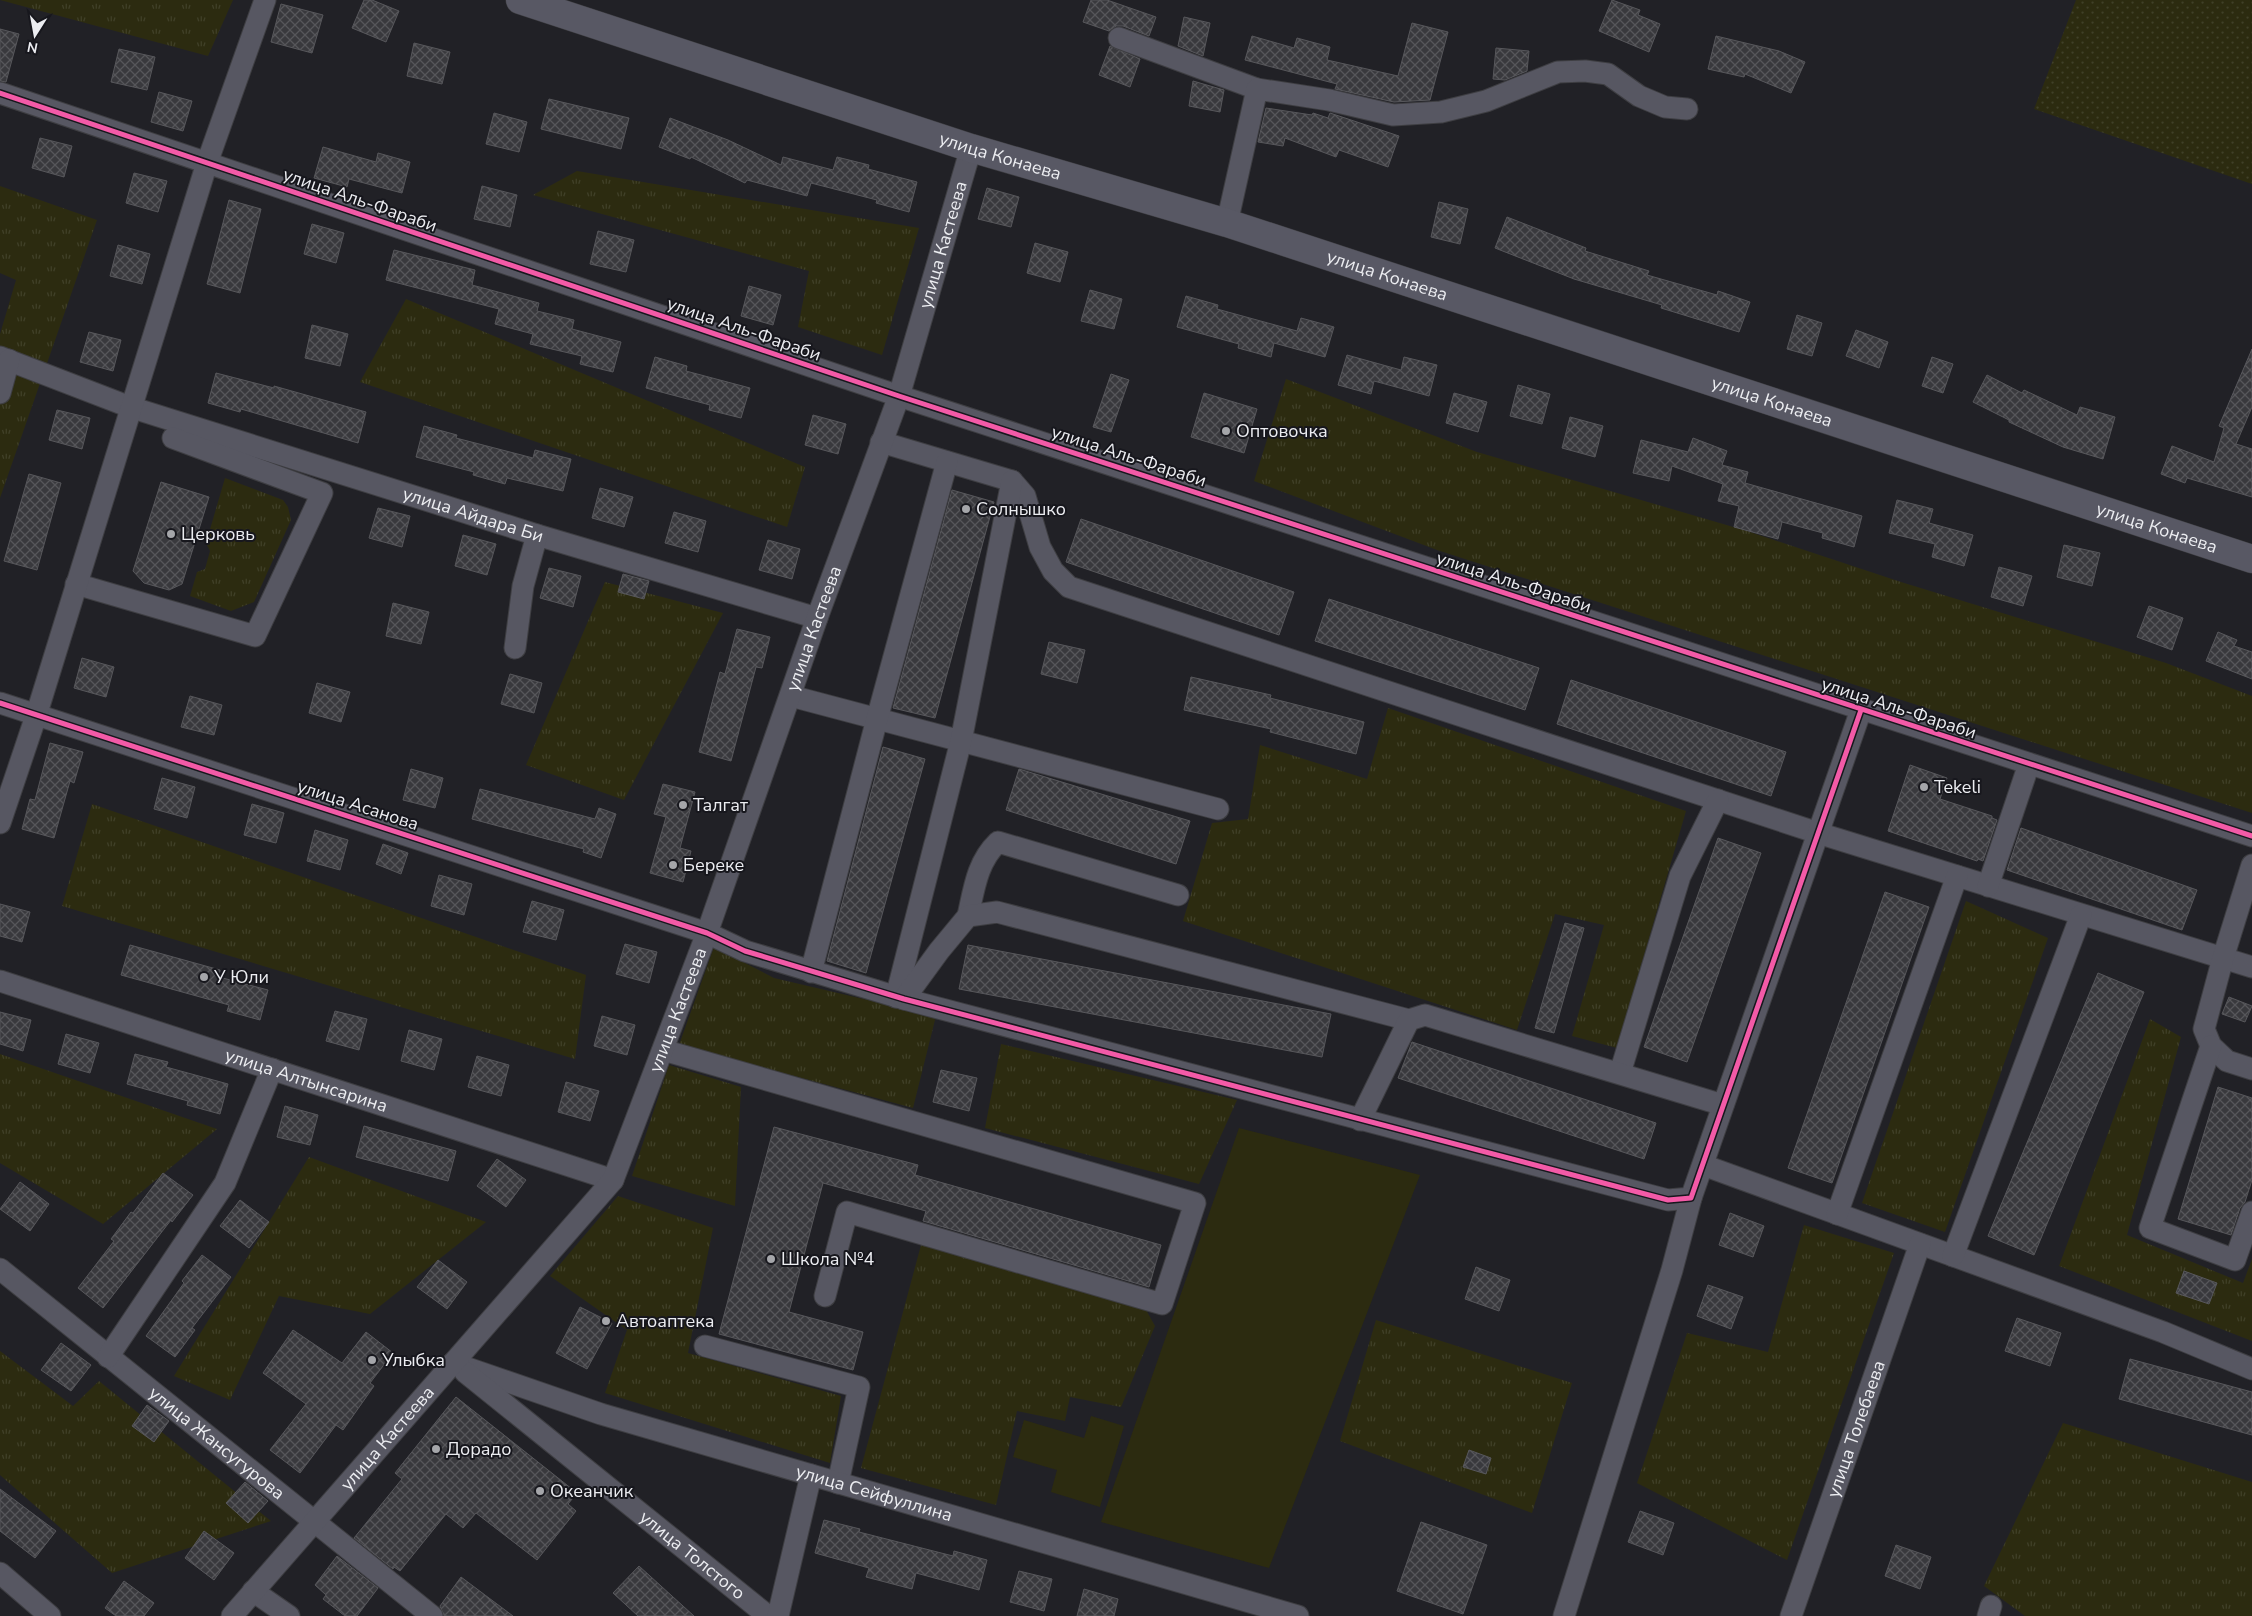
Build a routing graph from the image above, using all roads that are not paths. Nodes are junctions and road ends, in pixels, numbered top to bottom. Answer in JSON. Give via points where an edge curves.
{"nodes":[{"id":1,"x":265,"y":0,"type":"edge"},
{"id":2,"x":520,"y":0,"type":"edge"},
{"id":3,"x":1119,"y":38,"type":"dead end"},
{"id":4,"x":1258,"y":89,"type":"junction"},
{"id":5,"x":0,"y":93,"type":"edge"},
{"id":6,"x":1687,"y":109,"type":"dead end"},
{"id":7,"x":971,"y":148,"type":"junction"},
{"id":8,"x":207,"y":163,"type":"junction"},
{"id":9,"x":1227,"y":223,"type":"junction"},
{"id":10,"x":5,"y":358,"type":"edge"},
{"id":11,"x":0,"y":393,"type":"edge"},
{"id":12,"x":898,"y":396,"type":"junction"},
{"id":13,"x":130,"y":407,"type":"junction"},
{"id":14,"x":173,"y":438,"type":"dead end"},
{"id":15,"x":881,"y":442,"type":"junction"},
{"id":16,"x":947,"y":462,"type":"junction"},
{"id":17,"x":1012,"y":481,"type":"junction"},
{"id":18,"x":537,"y":535,"type":"junction"},
{"id":19,"x":2252,"y":559,"type":"edge"},
{"id":20,"x":76,"y":584,"type":"junction"},
{"id":21,"x":817,"y":618,"type":"junction"},
{"id":22,"x":515,"y":648,"type":"dead end"},
{"id":23,"x":791,"y":696,"type":"junction"},
{"id":24,"x":0,"y":703,"type":"edge"},
{"id":25,"x":1861,"y":710,"type":"junction"},
{"id":26,"x":36,"y":716,"type":"junction"},
{"id":27,"x":877,"y":719,"type":"junction"},
{"id":28,"x":961,"y":741,"type":"junction"},
{"id":29,"x":2029,"y":764,"type":"junction"},
{"id":30,"x":1718,"y":800,"type":"junction"},
{"id":31,"x":1218,"y":809,"type":"dead end"},
{"id":32,"x":0,"y":823,"type":"edge"},
{"id":33,"x":1818,"y":833,"type":"junction"},
{"id":34,"x":2252,"y":836,"type":"edge"},
{"id":35,"x":2252,"y":865,"type":"edge"},
{"id":36,"x":1957,"y":876,"type":"junction"},
{"id":37,"x":1988,"y":886,"type":"junction"},
{"id":38,"x":1178,"y":895,"type":"dead end"},
{"id":39,"x":2081,"y":915,"type":"junction"},
{"id":40,"x":968,"y":916,"type":"junction"},
{"id":41,"x":707,"y":933,"type":"junction"},
{"id":42,"x":2223,"y":958,"type":"junction"},
{"id":43,"x":2252,"y":967,"type":"edge"},
{"id":44,"x":812,"y":972,"type":"junction"},
{"id":45,"x":0,"y":981,"type":"edge"},
{"id":46,"x":900,"y":998,"type":"junction"},
{"id":47,"x":1409,"y":1020,"type":"junction"},
{"id":48,"x":2211,"y":1046,"type":"junction"},
{"id":49,"x":662,"y":1050,"type":"junction"},
{"id":50,"x":272,"y":1069,"type":"junction"},
{"id":51,"x":2252,"y":1069,"type":"edge"},
{"id":52,"x":1620,"y":1074,"type":"junction"},
{"id":53,"x":1723,"y":1105,"type":"junction"},
{"id":54,"x":1360,"y":1120,"type":"junction"},
{"id":55,"x":1703,"y":1165,"type":"junction"},
{"id":56,"x":613,"y":1180,"type":"junction"},
{"id":57,"x":1691,"y":1198,"type":"junction"},
{"id":58,"x":2252,"y":1212,"type":"edge"},
{"id":59,"x":1838,"y":1214,"type":"junction"},
{"id":60,"x":1920,"y":1244,"type":"junction"},
{"id":61,"x":1953,"y":1256,"type":"junction"},
{"id":62,"x":0,"y":1269,"type":"edge"},
{"id":63,"x":825,"y":1296,"type":"dead end"},
{"id":64,"x":705,"y":1346,"type":"dead end"},
{"id":65,"x":108,"y":1357,"type":"junction"},
{"id":66,"x":453,"y":1362,"type":"junction"},
{"id":67,"x":2252,"y":1369,"type":"edge"},
{"id":68,"x":811,"y":1475,"type":"junction"},
{"id":69,"x":838,"y":1483,"type":"junction"},
{"id":70,"x":314,"y":1523,"type":"junction"},
{"id":71,"x":0,"y":1573,"type":"edge"},
{"id":72,"x":253,"y":1592,"type":"junction"},
{"id":73,"x":50,"y":1616,"type":"edge"},
{"id":74,"x":232,"y":1616,"type":"edge"},
{"id":75,"x":289,"y":1616,"type":"edge"},
{"id":76,"x":432,"y":1616,"type":"edge"},
{"id":77,"x":768,"y":1616,"type":"edge"},
{"id":78,"x":778,"y":1616,"type":"edge"},
{"id":79,"x":1298,"y":1616,"type":"edge"},
{"id":80,"x":1564,"y":1616,"type":"edge"},
{"id":81,"x":1791,"y":1616,"type":"edge"}],
"edges":[{"from":1,"to":8,"type":"street"},
{"from":2,"to":7,"type":"main road","name":"улица Конаева"},
{"from":3,"to":4,"type":"street"},
{"from":4,"to":6,"type":"street","via":[[1329,100],[1393,115],[1441,112],[1486,101],[1558,72],[1585,71],[1608,74],[1639,96],[1665,107]]},
{"from":4,"to":9,"type":"street"},
{"from":5,"to":8,"type":"street","name":"улица Аль-Фараби"},
{"from":7,"to":9,"type":"main road","name":"улица Конаева"},
{"from":7,"to":12,"type":"street","name":"улица Кастеева"},
{"from":8,"to":12,"type":"street","name":"улица Аль-Фараби"},
{"from":8,"to":13,"type":"street"},
{"from":9,"to":19,"type":"main road","name":"улица Конаева"},
{"from":10,"to":11,"type":"street"},
{"from":10,"to":13,"type":"street","name":"улица Айдара Би"},
{"from":12,"to":15,"type":"street","name":"улица Кастеева"},
{"from":12,"to":25,"type":"street","name":"улица Аль-Фараби"},
{"from":13,"to":18,"type":"street","name":"улица Айдара Би"},
{"from":13,"to":20,"type":"street"},
{"from":14,"to":20,"type":"street","via":[[322,493],[255,636]]},
{"from":15,"to":16,"type":"street"},
{"from":15,"to":21,"type":"street","name":"улица Кастеева"},
{"from":16,"to":17,"type":"street"},
{"from":16,"to":27,"type":"street"},
{"from":17,"to":28,"type":"street"},
{"from":17,"to":30,"type":"street","via":[[1025,496],[1040,547],[1053,572],[1069,588]]},
{"from":18,"to":21,"type":"street","name":"улица Айдара Би"},
{"from":18,"to":22,"type":"street","via":[[523,586]]},
{"from":20,"to":26,"type":"street"},
{"from":21,"to":23,"type":"street","name":"улица Кастеева"},
{"from":23,"to":27,"type":"street"},
{"from":23,"to":41,"type":"street","name":"улица Кастеева"},
{"from":24,"to":26,"type":"street","name":"улица Асанова"},
{"from":25,"to":29,"type":"street","name":"улица Аль-Фараби"},
{"from":25,"to":33,"type":"street"},
{"from":26,"to":32,"type":"street"},
{"from":26,"to":41,"type":"street","name":"улица Асанова"},
{"from":27,"to":28,"type":"street"},
{"from":27,"to":44,"type":"street"},
{"from":28,"to":31,"type":"street"},
{"from":28,"to":46,"type":"street"},
{"from":29,"to":34,"type":"street","name":"улица Аль-Фараби"},
{"from":29,"to":37,"type":"street"},
{"from":30,"to":33,"type":"street"},
{"from":30,"to":52,"type":"street","via":[[1680,876]]},
{"from":33,"to":36,"type":"street"},
{"from":33,"to":53,"type":"street"},
{"from":35,"to":42,"type":"street"},
{"from":36,"to":37,"type":"street"},
{"from":36,"to":59,"type":"street"},
{"from":37,"to":39,"type":"street"},
{"from":38,"to":40,"type":"street","via":[[998,842],[986,853]]},
{"from":39,"to":42,"type":"street"},
{"from":39,"to":61,"type":"street"},
{"from":40,"to":46,"type":"street"},
{"from":40,"to":47,"type":"street","via":[[997,912]]},
{"from":41,"to":44,"type":"street","name":"улица Асанова","via":[[744,951]]},
{"from":41,"to":49,"type":"street","name":"улица Кастеева"},
{"from":42,"to":43,"type":"street"},
{"from":42,"to":48,"type":"street","via":[[2204,1029]]},
{"from":44,"to":46,"type":"street","name":"улица Асанова"},
{"from":45,"to":50,"type":"street","name":"улица Алтынсарина"},
{"from":46,"to":54,"type":"street","name":"улица Асанова"},
{"from":47,"to":52,"type":"street","via":[[1426,1015]]},
{"from":47,"to":54,"type":"street"},
{"from":48,"to":51,"type":"street","via":[[2228,1061]]},
{"from":48,"to":58,"type":"street","via":[[2150,1228],[2235,1260]]},
{"from":49,"to":56,"type":"street","name":"улица Кастеева"},
{"from":49,"to":63,"type":"street","via":[[1195,1203],[1162,1304],[847,1212]]},
{"from":50,"to":56,"type":"street","name":"улица Алтынсарина"},
{"from":50,"to":65,"type":"street","via":[[226,1183]]},
{"from":52,"to":53,"type":"street"},
{"from":53,"to":55,"type":"street"},
{"from":54,"to":57,"type":"street","name":"улица Асанова","via":[[1668,1200]]},
{"from":55,"to":57,"type":"street"},
{"from":55,"to":59,"type":"street"},
{"from":56,"to":66,"type":"street","name":"улица Кастеева"},
{"from":57,"to":80,"type":"street","via":[[1672,1270]]},
{"from":59,"to":60,"type":"street"},
{"from":60,"to":61,"type":"street"},
{"from":60,"to":81,"type":"street","name":"улица Толебаева"},
{"from":61,"to":67,"type":"street","via":[[2163,1332]]},
{"from":62,"to":65,"type":"street","name":"улица Жансугурова"},
{"from":64,"to":69,"type":"street","via":[[859,1387]]},
{"from":65,"to":70,"type":"street","name":"улица Жансугурова"},
{"from":66,"to":68,"type":"street","name":"улица Сейфуллина","via":[[602,1414]]},
{"from":66,"to":70,"type":"street","name":"улица Кастеева"},
{"from":66,"to":77,"type":"street","name":"улица Толстого"},
{"from":68,"to":69,"type":"street","name":"улица Сейфуллина"},
{"from":68,"to":78,"type":"street"},
{"from":69,"to":79,"type":"street","name":"улица Сейфуллина"},
{"from":70,"to":72,"type":"street","name":"улица Кастеева"},
{"from":70,"to":76,"type":"street","name":"улица Жансугурова"},
{"from":71,"to":73,"type":"street"},
{"from":72,"to":74,"type":"street","name":"улица Кастеева"},
{"from":72,"to":75,"type":"street"}]}
